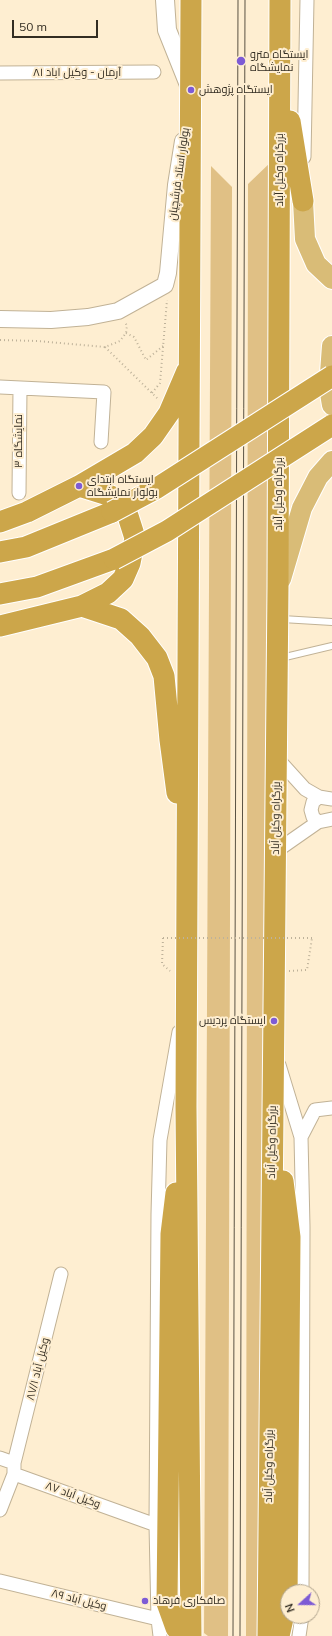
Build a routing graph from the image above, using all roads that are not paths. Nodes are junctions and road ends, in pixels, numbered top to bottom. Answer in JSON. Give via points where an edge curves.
{"nodes":[{"id":1,"x":165,"y":0,"type":"edge"},
{"id":2,"x":191,"y":0,"type":"edge"},
{"id":3,"x":280,"y":0,"type":"edge"},
{"id":4,"x":307,"y":0,"type":"edge"},
{"id":5,"x":280,"y":55,"type":"junction"},
{"id":6,"x":154,"y":72,"type":"dead end"},
{"id":7,"x":0,"y":74,"type":"edge"},
{"id":8,"x":192,"y":90,"type":"junction"},
{"id":9,"x":303,"y":201,"type":"junction"},
{"id":10,"x":332,"y":279,"type":"edge"},
{"id":11,"x":0,"y":319,"type":"edge"},
{"id":12,"x":332,"y":346,"type":"edge"},
{"id":13,"x":190,"y":363,"type":"junction"},
{"id":14,"x":332,"y":376,"type":"edge"},
{"id":15,"x":0,"y":387,"type":"edge"},
{"id":16,"x":20,"y":388,"type":"junction"},
{"id":17,"x":332,"y":406,"type":"edge"},
{"id":18,"x":332,"y":425,"type":"edge"},
{"id":19,"x":101,"y":442,"type":"dead end"},
{"id":20,"x":332,"y":461,"type":"edge"},
{"id":21,"x":79,"y":486,"type":"junction"},
{"id":22,"x":19,"y":493,"type":"dead end"},
{"id":23,"x":0,"y":522,"type":"edge"},
{"id":24,"x":0,"y":552,"type":"edge"},
{"id":25,"x":278,"y":587,"type":"junction"},
{"id":26,"x":0,"y":594,"type":"edge"},
{"id":27,"x":82,"y":606,"type":"junction"},
{"id":28,"x":278,"y":618,"type":"junction"},
{"id":29,"x":332,"y":622,"type":"edge"},
{"id":30,"x":0,"y":626,"type":"edge"},
{"id":31,"x":332,"y":646,"type":"edge"},
{"id":32,"x":278,"y":659,"type":"junction"},
{"id":33,"x":276,"y":757,"type":"junction"},
{"id":34,"x":319,"y":797,"type":"junction"},
{"id":35,"x":332,"y":799,"type":"edge"},
{"id":36,"x":332,"y":819,"type":"edge"},
{"id":37,"x":318,"y":822,"type":"junction"},
{"id":38,"x":275,"y":852,"type":"junction"},
{"id":39,"x":188,"y":860,"type":"junction"},
{"id":40,"x":187,"y":985,"type":"junction"},
{"id":41,"x":273,"y":1046,"type":"junction"},
{"id":42,"x":273,"y":1095,"type":"junction"},
{"id":43,"x":332,"y":1108,"type":"edge"},
{"id":44,"x":301,"y":1137,"type":"junction"},
{"id":45,"x":61,"y":1274,"type":"dead end"},
{"id":46,"x":0,"y":1458,"type":"edge"},
{"id":47,"x":14,"y":1468,"type":"junction"},
{"id":48,"x":0,"y":1510,"type":"edge"},
{"id":49,"x":156,"y":1525,"type":"junction"},
{"id":50,"x":0,"y":1581,"type":"edge"},
{"id":51,"x":302,"y":1584,"type":"edge"},
{"id":52,"x":301,"y":1624,"type":"edge"},
{"id":53,"x":171,"y":1630,"type":"edge"},
{"id":54,"x":268,"y":1636,"type":"edge"},
{"id":55,"x":279,"y":1636,"type":"edge"},
{"id":56,"x":299,"y":1636,"type":"edge"}],
"edges":[{"from":1,"to":8,"type":"main road","via":[[167,30]]},
{"from":2,"to":8,"type":"highway"},
{"from":3,"to":5,"type":"highway","name":"بزرگراه وکیل آباد"},
{"from":4,"to":9,"type":"street"},
{"from":5,"to":9,"type":"highway"},
{"from":5,"to":25,"type":"highway","name":"بزرگراه وکیل آباد"},
{"from":6,"to":7,"type":"street","name":"آرمان - وکیل اباد ۸۱"},
{"from":8,"to":11,"type":"street","name":"بولوار استاد فرشچیان","via":[[176,185],[165,285],[118,311],[51,320]]},
{"from":8,"to":13,"type":"highway"},
{"from":9,"to":10,"type":"main road","via":[[305,239],[316,264]]},
{"from":12,"to":17,"type":"main road","via":[[329,387]]},
{"from":13,"to":21,"type":"highway","via":[[169,413],[152,436],[135,453]]},
{"from":13,"to":39,"type":"highway"},
{"from":14,"to":24,"type":"highway","bridge":true,"via":[[157,488],[112,512],[26,547]]},
{"from":15,"to":16,"type":"street"},
{"from":16,"to":19,"type":"street","via":[[104,392]]},
{"from":16,"to":22,"type":"street","name":"نمایشگاه ۳"},
{"from":18,"to":26,"type":"highway","bridge":true,"via":[[167,530],[114,559],[37,587]]},
{"from":20,"to":25,"type":"main road","via":[[318,477],[302,508]]},
{"from":21,"to":23,"type":"highway","via":[[27,512]]},
{"from":21,"to":27,"type":"highway","via":[[111,496],[128,516],[135,538],[130,563],[123,579],[108,593]]},
{"from":25,"to":28,"type":"highway","name":"بزرگراه وکیل آباد"},
{"from":27,"to":30,"type":"highway"},
{"from":27,"to":39,"type":"highway","via":[[121,619],[140,636],[157,658],[164,676],[170,740]]},
{"from":28,"to":29,"type":"lane"},
{"from":28,"to":32,"type":"highway","name":"بزرگراه وکیل آباد"},
{"from":31,"to":32,"type":"lane"},
{"from":32,"to":33,"type":"highway","name":"بزرگراه وکیل آباد"},
{"from":33,"to":34,"type":"street","via":[[306,789]]},
{"from":33,"to":38,"type":"highway","name":"بزرگراه وکیل آباد"},
{"from":34,"to":35,"type":"street"},
{"from":34,"to":37,"type":"street","via":[[313,802],[311,810]]},
{"from":36,"to":37,"type":"street"},
{"from":37,"to":38,"type":"street"},
{"from":38,"to":41,"type":"highway","name":"بزرگراه وکیل آباد"},
{"from":39,"to":40,"type":"highway"},
{"from":40,"to":49,"type":"street","via":[[160,1140]]},
{"from":40,"to":53,"type":"highway","via":[[186,1106],[171,1234],[167,1603]]},
{"from":41,"to":42,"type":"highway","name":"بزرگراه وکیل آباد"},
{"from":41,"to":44,"type":"street"},
{"from":42,"to":54,"type":"highway","name":"بزرگراه وکیل آباد"},
{"from":42,"to":55,"type":"highway","via":[[290,1236],[287,1601]]},
{"from":43,"to":44,"type":"street","via":[[315,1110]]},
{"from":44,"to":51,"type":"street"},
{"from":45,"to":47,"type":"street","name":"وکیل آباد ۸۷/۱"},
{"from":46,"to":47,"type":"street","name":"وکیل آباد ۸۷"},
{"from":47,"to":48,"type":"street","name":"وکیل آباد ۸۷/۱"},
{"from":47,"to":49,"type":"street","name":"وکیل آباد ۸۷"},
{"from":49,"to":53,"type":"street"},
{"from":50,"to":53,"type":"street","name":"وکیل آباد ۸۹"},
{"from":52,"to":56,"type":"street"}]}
